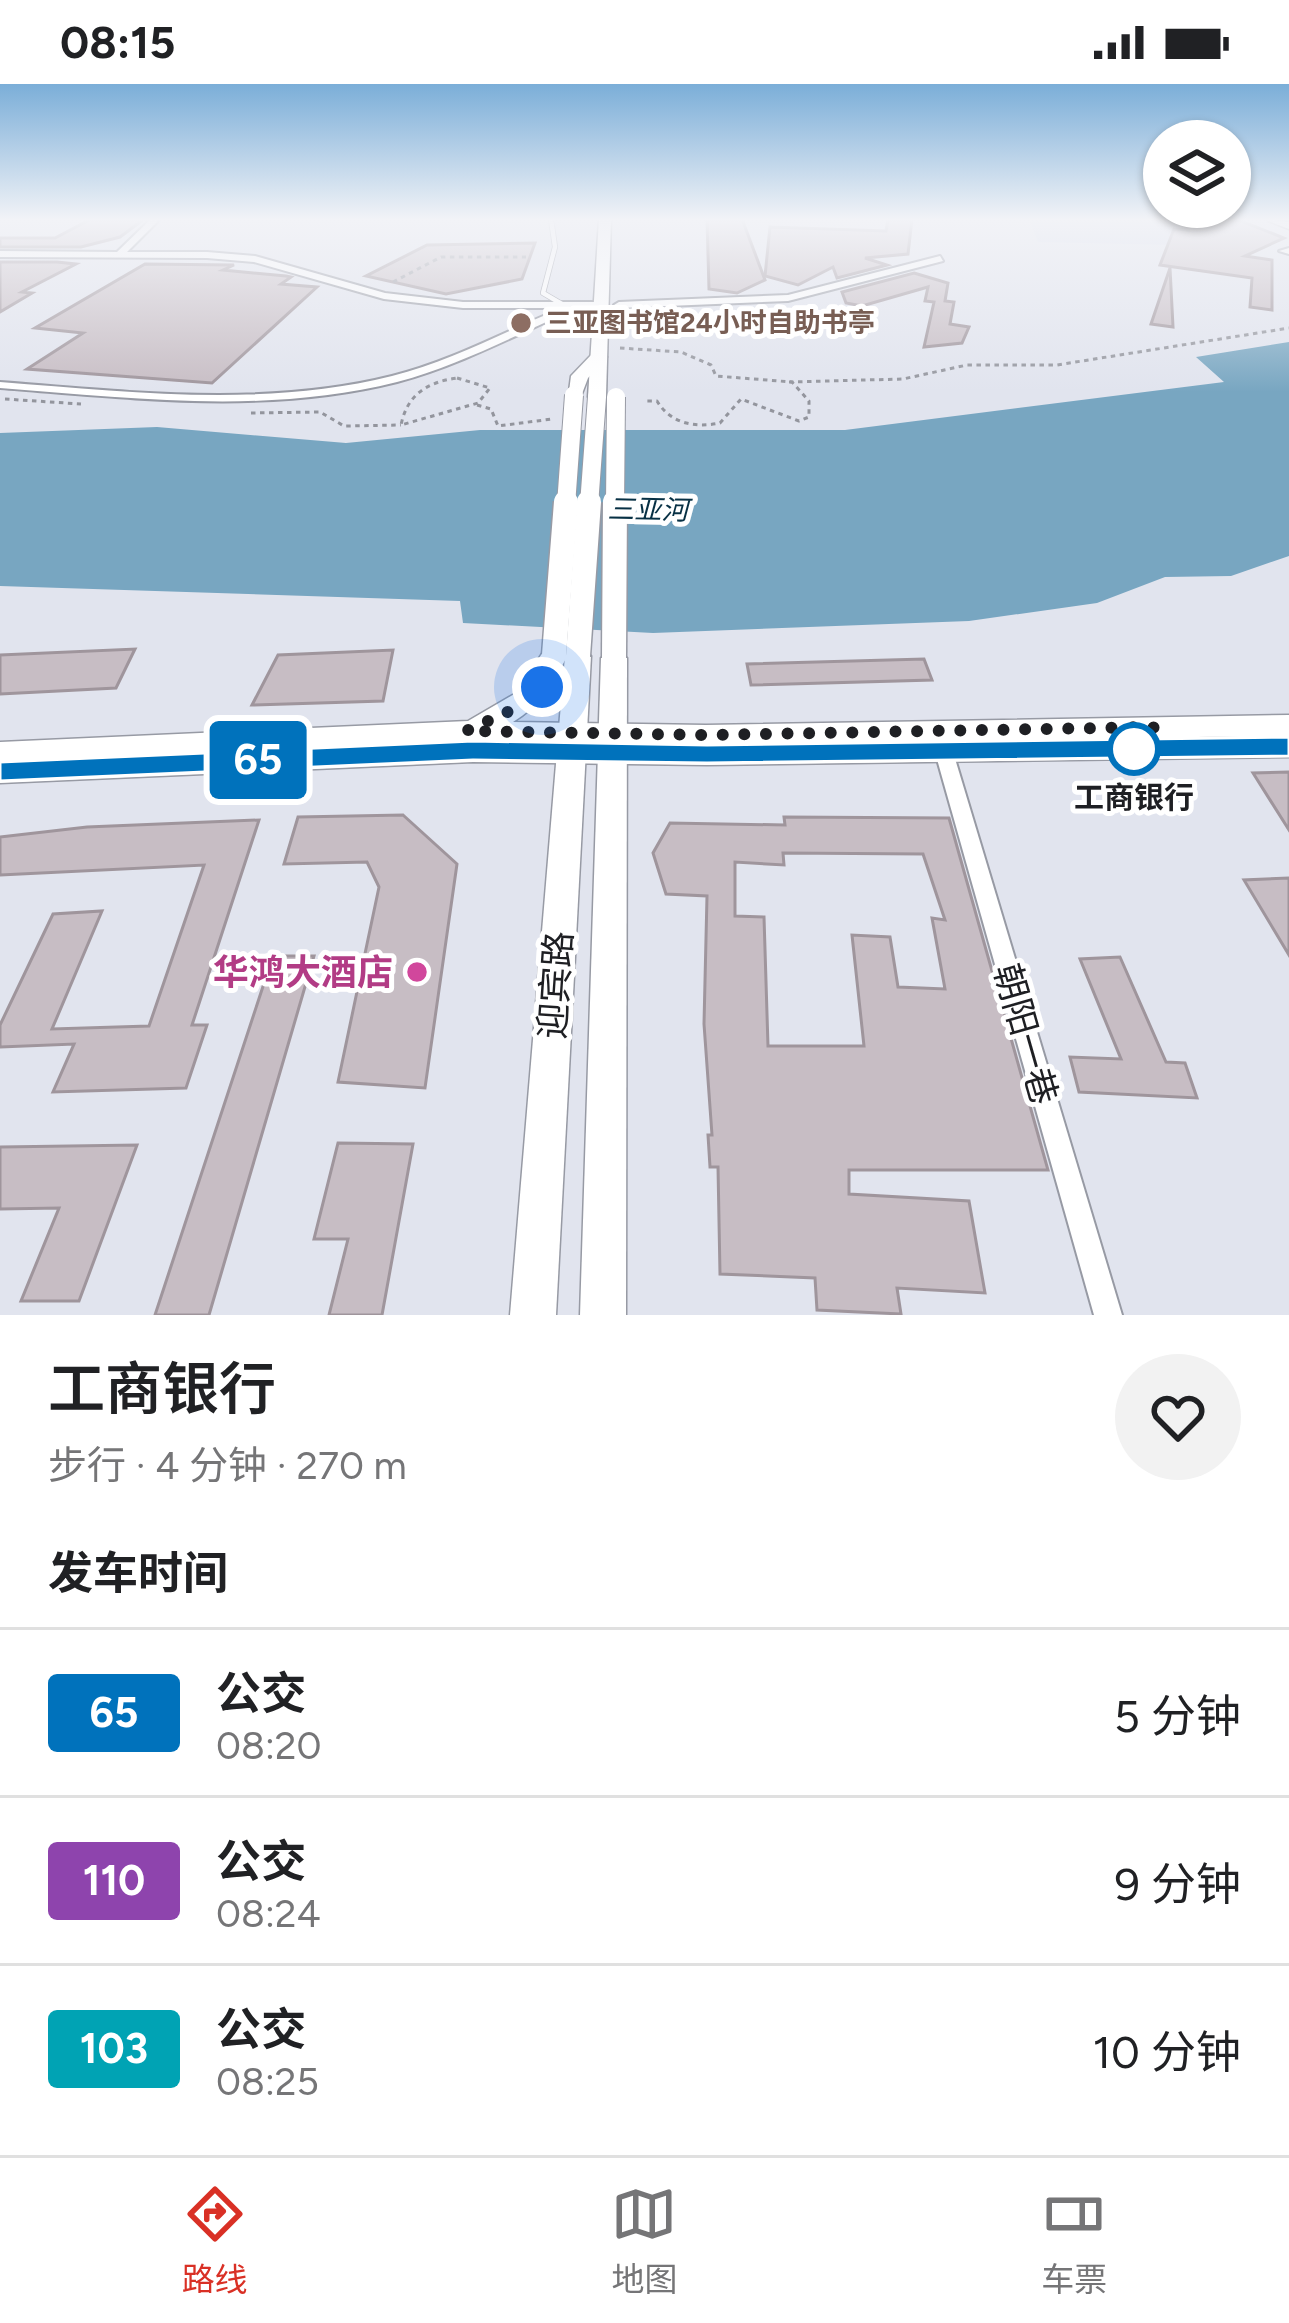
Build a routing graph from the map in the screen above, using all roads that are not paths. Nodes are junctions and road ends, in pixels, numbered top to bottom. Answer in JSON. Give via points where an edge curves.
{"nodes":[{"id":1,"x":312,"y":276,"type":"edge"},
{"id":2,"x":548,"y":276,"type":"edge"},
{"id":3,"x":608,"y":276,"type":"edge"},
{"id":4,"x":614,"y":276,"type":"edge"},
{"id":5,"x":872,"y":276,"type":"edge"},
{"id":6,"x":610,"y":305,"type":"junction"},
{"id":7,"x":569,"y":308,"type":"junction"},
{"id":8,"x":0,"y":385,"type":"edge"},
{"id":9,"x":596,"y":396,"type":"junction"},
{"id":10,"x":582,"y":656,"type":"junction"},
{"id":11,"x":1289,"y":725,"type":"edge"},
{"id":12,"x":466,"y":731,"type":"junction"},
{"id":13,"x":571,"y":742,"type":"junction"},
{"id":14,"x":612,"y":743,"type":"junction"},
{"id":15,"x":1289,"y":746,"type":"edge"},
{"id":16,"x":944,"y":752,"type":"junction"},
{"id":17,"x":0,"y":753,"type":"edge"},
{"id":18,"x":0,"y":772,"type":"edge"},
{"id":19,"x":532,"y":1315,"type":"edge"},
{"id":20,"x":602,"y":1315,"type":"edge"},
{"id":21,"x":1108,"y":1315,"type":"edge"}],
"edges":[{"from":1,"to":7,"type":"street","via":[[370,294]]},
{"from":2,"to":7,"type":"lane","via":[[544,293]]},
{"from":3,"to":6,"type":"main road"},
{"from":4,"to":6,"type":"main road"},
{"from":5,"to":6,"type":"street","via":[[788,298]]},
{"from":6,"to":7,"type":"street"},
{"from":6,"to":9,"type":"main road","via":[[617,348]]},
{"from":6,"to":9,"type":"main road","via":[[598,357],[580,376]]},
{"from":7,"to":8,"type":"street","via":[[439,364],[319,394],[224,401]]},
{"from":9,"to":10,"type":"main road","bridge":true},
{"from":9,"to":10,"type":"main road","bridge":true},
{"from":10,"to":12,"type":"main road","via":[[523,705]]},
{"from":10,"to":13,"type":"main road","name":"迎宾路"},
{"from":10,"to":14,"type":"main road","name":"迎宾路"},
{"from":11,"to":14,"type":"main road"},
{"from":12,"to":13,"type":"main road"},
{"from":12,"to":17,"type":"main road"},
{"from":13,"to":14,"type":"main road"},
{"from":13,"to":18,"type":"main road"},
{"from":13,"to":19,"type":"main road","name":"迎宾路"},
{"from":14,"to":16,"type":"main road"},
{"from":14,"to":20,"type":"main road","name":"迎宾路"},
{"from":15,"to":16,"type":"main road"},
{"from":16,"to":21,"type":"street","name":"朝阳一巷"}]}
